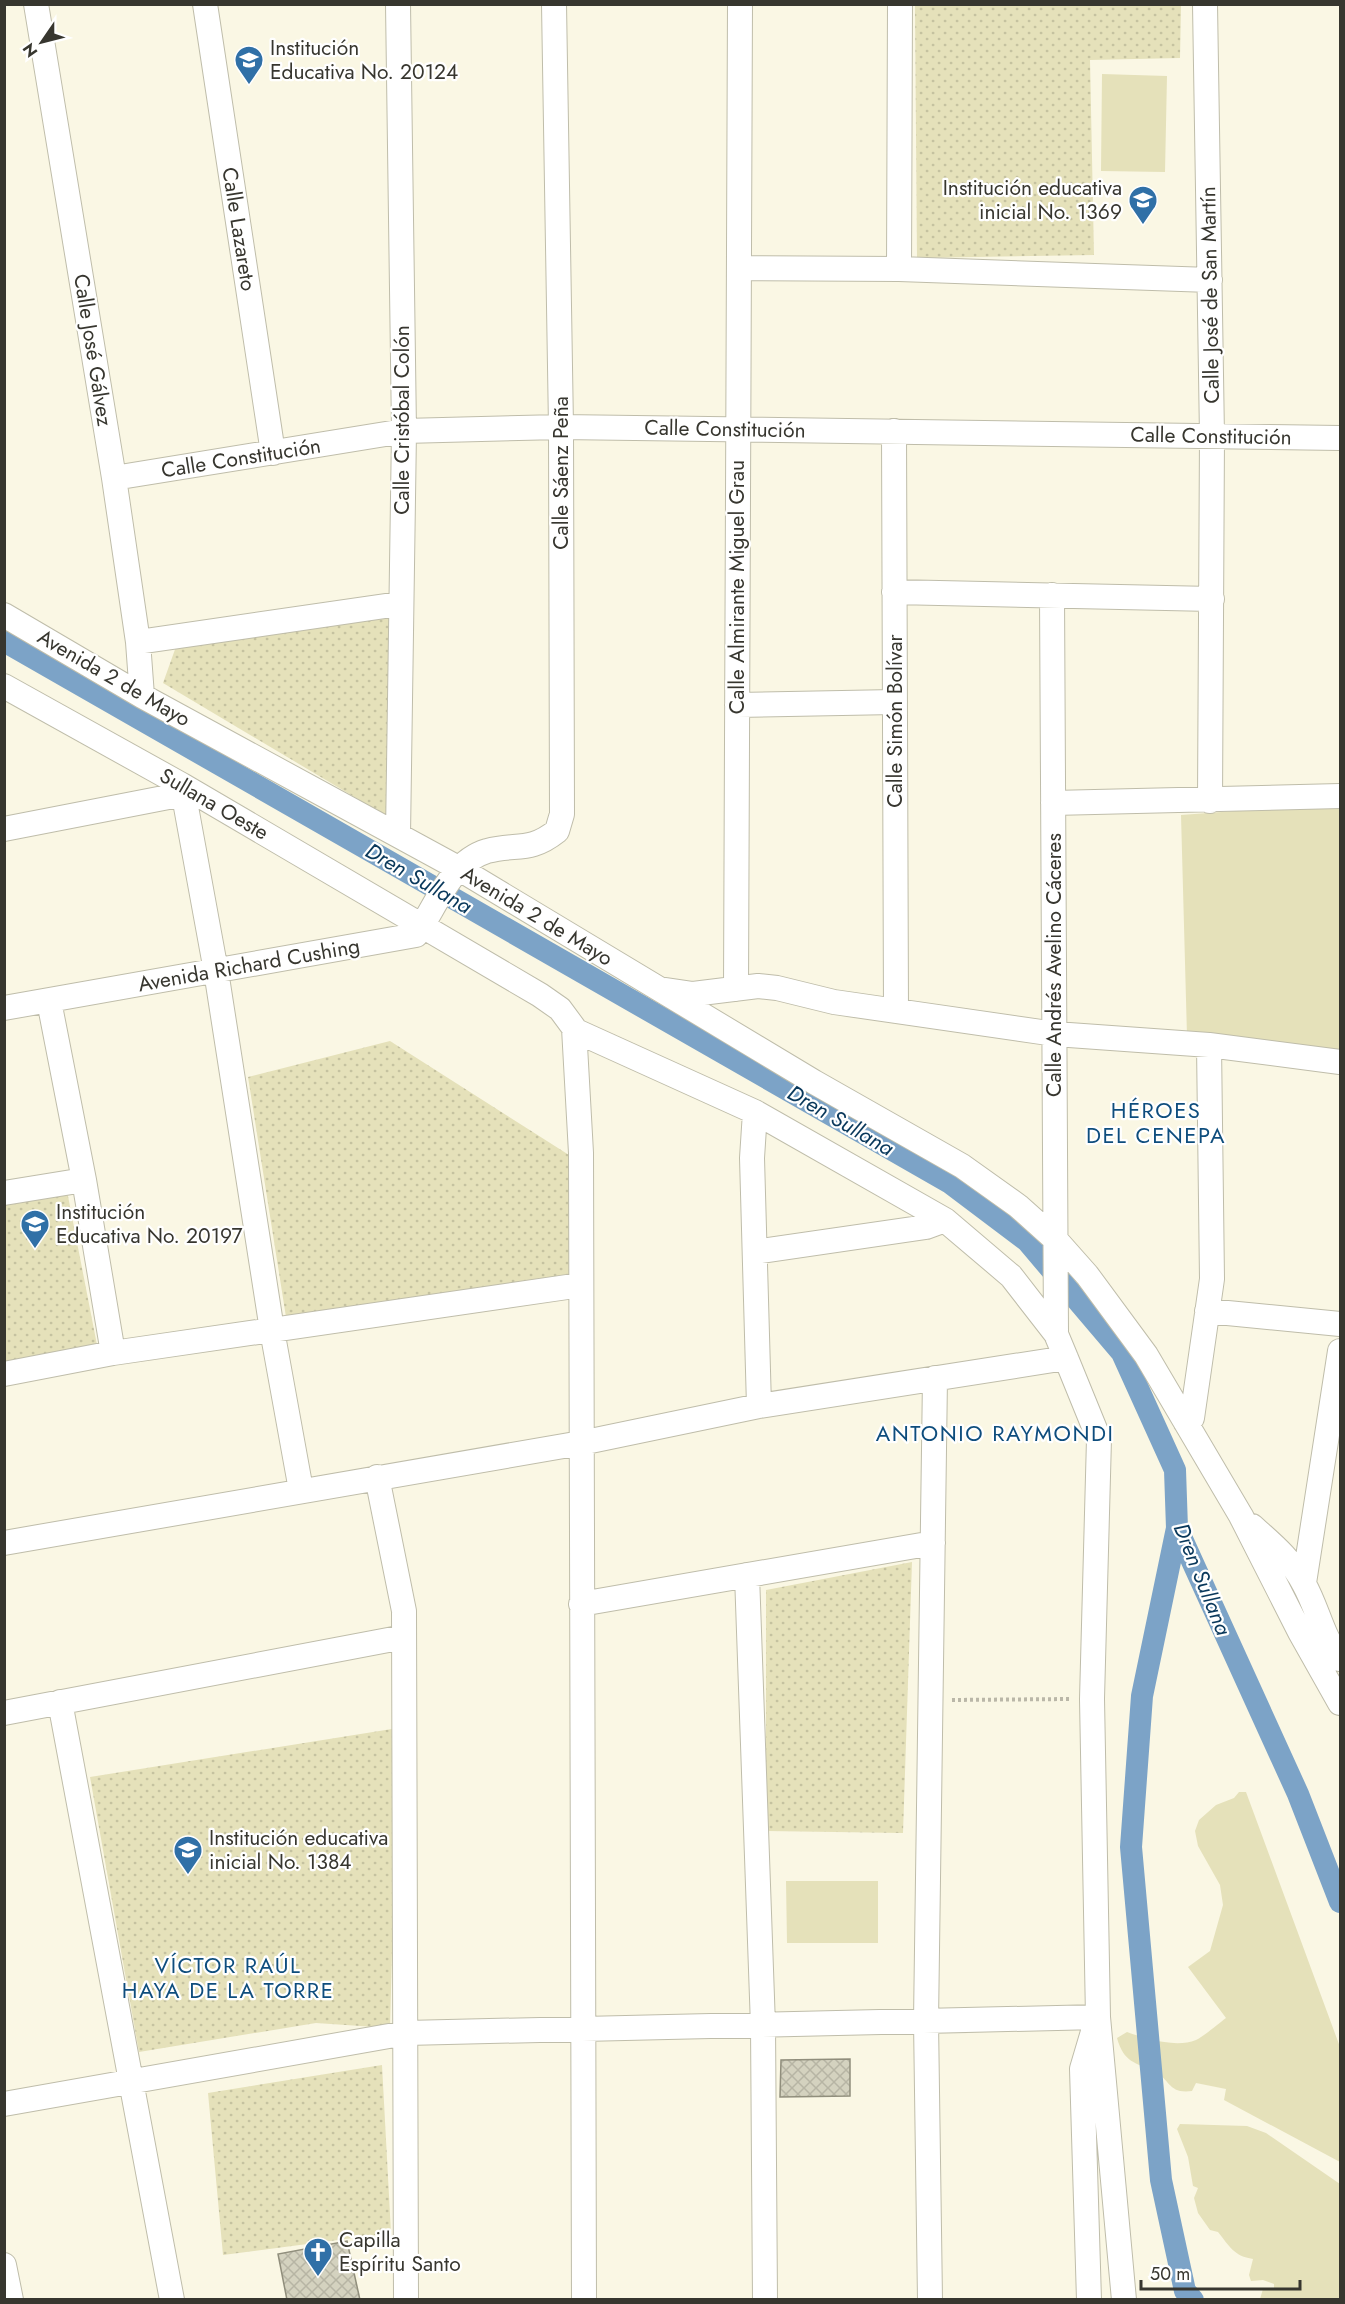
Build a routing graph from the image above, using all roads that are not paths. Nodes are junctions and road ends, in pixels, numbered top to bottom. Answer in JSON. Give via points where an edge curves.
{"nodes":[{"id":1,"x":36,"y":4,"type":"edge"},
{"id":2,"x":205,"y":4,"type":"edge"},
{"id":3,"x":398,"y":4,"type":"edge"},
{"id":4,"x":554,"y":4,"type":"edge"},
{"id":5,"x":740,"y":4,"type":"edge"},
{"id":6,"x":900,"y":4,"type":"edge"},
{"id":7,"x":1205,"y":4,"type":"edge"},
{"id":8,"x":739,"y":268,"type":"junction"},
{"id":9,"x":899,"y":269,"type":"junction"},
{"id":10,"x":1210,"y":280,"type":"junction"},
{"id":11,"x":561,"y":427,"type":"junction"},
{"id":12,"x":738,"y":429,"type":"junction"},
{"id":13,"x":404,"y":431,"type":"junction"},
{"id":14,"x":894,"y":432,"type":"junction"},
{"id":15,"x":1212,"y":436,"type":"junction"},
{"id":16,"x":1341,"y":438,"type":"edge"},
{"id":17,"x":273,"y":453,"type":"junction"},
{"id":18,"x":114,"y":478,"type":"junction"},
{"id":19,"x":894,"y":592,"type":"junction"},
{"id":20,"x":1052,"y":595,"type":"junction"},
{"id":21,"x":1212,"y":599,"type":"junction"},
{"id":22,"x":399,"y":604,"type":"junction"},
{"id":23,"x":4,"y":615,"type":"edge"},
{"id":24,"x":138,"y":642,"type":"junction"},
{"id":25,"x":4,"y":686,"type":"edge"},
{"id":26,"x":142,"y":696,"type":"junction"},
{"id":27,"x":895,"y":702,"type":"junction"},
{"id":28,"x":737,"y":705,"type":"junction"},
{"id":29,"x":183,"y":790,"type":"junction"},
{"id":30,"x":1341,"y":796,"type":"edge"},
{"id":31,"x":1210,"y":801,"type":"junction"},
{"id":32,"x":1053,"y":803,"type":"junction"},
{"id":33,"x":4,"y":829,"type":"edge"},
{"id":34,"x":398,"y":835,"type":"junction"},
{"id":35,"x":455,"y":872,"type":"junction"},
{"id":36,"x":424,"y":922,"type":"junction"},
{"id":37,"x":216,"y":971,"type":"junction"},
{"id":38,"x":658,"y":988,"type":"junction"},
{"id":39,"x":736,"y":989,"type":"junction"},
{"id":40,"x":49,"y":1002,"type":"junction"},
{"id":41,"x":4,"y":1008,"type":"edge"},
{"id":42,"x":896,"y":1011,"type":"junction"},
{"id":43,"x":574,"y":1030,"type":"junction"},
{"id":44,"x":1054,"y":1034,"type":"junction"},
{"id":45,"x":1209,"y":1045,"type":"junction"},
{"id":46,"x":1341,"y":1062,"type":"edge"},
{"id":47,"x":755,"y":1112,"type":"junction"},
{"id":48,"x":84,"y":1180,"type":"junction"},
{"id":49,"x":4,"y":1193,"type":"edge"},
{"id":50,"x":945,"y":1220,"type":"junction"},
{"id":51,"x":1056,"y":1247,"type":"junction"},
{"id":52,"x":755,"y":1252,"type":"junction"},
{"id":53,"x":581,"y":1285,"type":"junction"},
{"id":54,"x":1207,"y":1311,"type":"junction"},
{"id":55,"x":1341,"y":1323,"type":"edge"},
{"id":56,"x":1056,"y":1324,"type":"junction"},
{"id":57,"x":272,"y":1330,"type":"junction"},
{"id":58,"x":1341,"y":1351,"type":"edge"},
{"id":59,"x":113,"y":1353,"type":"junction"},
{"id":60,"x":1066,"y":1358,"type":"junction"},
{"id":61,"x":4,"y":1374,"type":"edge"},
{"id":62,"x":934,"y":1378,"type":"junction"},
{"id":63,"x":759,"y":1406,"type":"junction"},
{"id":64,"x":1186,"y":1423,"type":"junction"},
{"id":65,"x":581,"y":1443,"type":"junction"},
{"id":66,"x":377,"y":1477,"type":"junction"},
{"id":67,"x":301,"y":1490,"type":"junction"},
{"id":68,"x":1241,"y":1516,"type":"junction"},
{"id":69,"x":4,"y":1543,"type":"edge"},
{"id":70,"x":933,"y":1543,"type":"junction"},
{"id":71,"x":747,"y":1575,"type":"junction"},
{"id":72,"x":1304,"y":1583,"type":"junction"},
{"id":73,"x":581,"y":1604,"type":"junction"},
{"id":74,"x":404,"y":1636,"type":"junction"},
{"id":75,"x":1341,"y":1659,"type":"edge"},
{"id":76,"x":60,"y":1702,"type":"junction"},
{"id":77,"x":1341,"y":1703,"type":"edge"},
{"id":78,"x":4,"y":1713,"type":"edge"},
{"id":79,"x":1098,"y":2017,"type":"junction"},
{"id":80,"x":926,"y":2021,"type":"junction"},
{"id":81,"x":763,"y":2026,"type":"junction"},
{"id":82,"x":582,"y":2031,"type":"junction"},
{"id":83,"x":406,"y":2033,"type":"junction"},
{"id":84,"x":131,"y":2082,"type":"junction"},
{"id":85,"x":4,"y":2104,"type":"edge"},
{"id":86,"x":4,"y":2265,"type":"edge"},
{"id":87,"x":11,"y":2300,"type":"edge"},
{"id":88,"x":172,"y":2300,"type":"edge"},
{"id":89,"x":406,"y":2300,"type":"edge"},
{"id":90,"x":584,"y":2300,"type":"edge"},
{"id":91,"x":765,"y":2300,"type":"edge"},
{"id":92,"x":930,"y":2300,"type":"edge"},
{"id":93,"x":1089,"y":2300,"type":"edge"},
{"id":94,"x":1124,"y":2300,"type":"edge"}],
"edges":[{"from":1,"to":18,"type":"street","name":"Calle José Gálvez"},
{"from":2,"to":17,"type":"street","name":"Calle Lazareto"},
{"from":3,"to":13,"type":"street","name":"Calle Cristóbal Colón"},
{"from":4,"to":11,"type":"street","name":"Calle Sáenz Peña"},
{"from":5,"to":8,"type":"street","name":"Calle Almirante Miguel Grau"},
{"from":6,"to":9,"type":"street"},
{"from":7,"to":10,"type":"street","name":"Calle José de San Martín"},
{"from":8,"to":9,"type":"street"},
{"from":8,"to":12,"type":"street","name":"Calle Almirante Miguel Grau"},
{"from":9,"to":10,"type":"street"},
{"from":10,"to":15,"type":"street","name":"Calle José de San Martín"},
{"from":11,"to":12,"type":"street","name":"Calle Constitución"},
{"from":11,"to":13,"type":"street","name":"Calle Constitución"},
{"from":11,"to":35,"type":"street","name":"Calle Sáenz Peña","via":[[562,814],[557,831],[544,841],[530,847],[485,852]]},
{"from":12,"to":14,"type":"street","name":"Calle Constitución"},
{"from":12,"to":28,"type":"street","name":"Calle Almirante Miguel Grau"},
{"from":13,"to":17,"type":"street","name":"Calle Constitución"},
{"from":13,"to":22,"type":"street","name":"Calle Cristóbal Colón"},
{"from":14,"to":15,"type":"street","name":"Calle Constitución"},
{"from":14,"to":19,"type":"street","name":"Calle Simón Bolívar"},
{"from":15,"to":16,"type":"street","name":"Calle Constitución"},
{"from":15,"to":21,"type":"street","name":"Calle José de San Martín"},
{"from":17,"to":18,"type":"street","name":"Calle Constitución"},
{"from":18,"to":24,"type":"street","name":"Calle José Gálvez"},
{"from":19,"to":20,"type":"street"},
{"from":19,"to":27,"type":"street","name":"Calle Simón Bolívar"},
{"from":20,"to":21,"type":"street"},
{"from":20,"to":32,"type":"street","name":"Calle Andrés Avelino Cáceres"},
{"from":21,"to":31,"type":"street","name":"Calle José de San Martín"},
{"from":22,"to":24,"type":"street"},
{"from":22,"to":34,"type":"street","name":"Calle Cristóbal Colón"},
{"from":23,"to":26,"type":"street","name":"Avenida 2 de Mayo"},
{"from":24,"to":26,"type":"street","name":"Calle José Gálvez"},
{"from":25,"to":29,"type":"street","name":"Sullana Oeste"},
{"from":26,"to":34,"type":"street","name":"Avenida 2 de Mayo"},
{"from":27,"to":28,"type":"street"},
{"from":27,"to":42,"type":"street","name":"Calle Simón Bolívar"},
{"from":28,"to":39,"type":"street","name":"Calle Almirante Miguel Grau"},
{"from":29,"to":33,"type":"street"},
{"from":29,"to":36,"type":"street","name":"Sullana Oeste"},
{"from":29,"to":37,"type":"street"},
{"from":30,"to":31,"type":"street"},
{"from":31,"to":32,"type":"street"},
{"from":32,"to":44,"type":"street","name":"Calle Andrés Avelino Cáceres"},
{"from":34,"to":35,"type":"street","name":"Avenida 2 de Mayo"},
{"from":35,"to":36,"type":"street"},
{"from":35,"to":38,"type":"street","name":"Avenida 2 de Mayo"},
{"from":36,"to":37,"type":"street","name":"Avenida Richard Cushing","via":[[416,935]]},
{"from":36,"to":43,"type":"street","name":"Sullana Oeste","via":[[560,1009]]},
{"from":37,"to":40,"type":"street","name":"Avenida Richard Cushing"},
{"from":37,"to":57,"type":"street"},
{"from":38,"to":39,"type":"street","via":[[693,994]]},
{"from":38,"to":51,"type":"street","name":"Avenida 2 de Mayo","via":[[962,1166],[1018,1206]]},
{"from":39,"to":42,"type":"street","via":[[777,988]]},
{"from":40,"to":41,"type":"street","name":"Avenida Richard Cushing"},
{"from":40,"to":48,"type":"street"},
{"from":42,"to":44,"type":"street"},
{"from":43,"to":47,"type":"street"},
{"from":43,"to":53,"type":"street","via":[[581,1153]]},
{"from":44,"to":45,"type":"street"},
{"from":44,"to":51,"type":"street","name":"Calle Andrés Avelino Cáceres"},
{"from":45,"to":46,"type":"street"},
{"from":45,"to":54,"type":"street","via":[[1212,1279]]},
{"from":47,"to":50,"type":"street"},
{"from":47,"to":52,"type":"street"},
{"from":48,"to":49,"type":"street"},
{"from":48,"to":59,"type":"street"},
{"from":50,"to":52,"type":"street","via":[[926,1227]]},
{"from":50,"to":56,"type":"street","via":[[1011,1276]]},
{"from":51,"to":56,"type":"street","name":"Calle Andrés Avelino Cáceres"},
{"from":51,"to":64,"type":"street","name":"Avenida 2 de Mayo","via":[[1087,1275],[1146,1355]]},
{"from":52,"to":63,"type":"street"},
{"from":53,"to":57,"type":"street"},
{"from":53,"to":65,"type":"street"},
{"from":54,"to":55,"type":"street"},
{"from":54,"to":64,"type":"street","via":[[1192,1418]]},
{"from":56,"to":60,"type":"street"},
{"from":57,"to":59,"type":"street"},
{"from":57,"to":67,"type":"street"},
{"from":58,"to":72,"type":"street"},
{"from":59,"to":61,"type":"street"},
{"from":60,"to":62,"type":"street"},
{"from":60,"to":79,"type":"street","via":[[1100,1438],[1092,1699]]},
{"from":62,"to":63,"type":"street"},
{"from":62,"to":70,"type":"street"},
{"from":63,"to":65,"type":"street"},
{"from":64,"to":68,"type":"street","name":"Avenida 2 de Mayo"},
{"from":65,"to":66,"type":"street"},
{"from":65,"to":73,"type":"street"},
{"from":66,"to":67,"type":"street"},
{"from":66,"to":74,"type":"street","via":[[404,1611]]},
{"from":67,"to":69,"type":"street"},
{"from":68,"to":72,"type":"street","via":[[1283,1554]]},
{"from":68,"to":77,"type":"street"},
{"from":70,"to":71,"type":"street"},
{"from":70,"to":80,"type":"street"},
{"from":71,"to":73,"type":"street"},
{"from":71,"to":81,"type":"street"},
{"from":72,"to":75,"type":"street","via":[[1329,1645]]},
{"from":73,"to":82,"type":"street"},
{"from":74,"to":76,"type":"street"},
{"from":74,"to":83,"type":"street"},
{"from":76,"to":78,"type":"street"},
{"from":76,"to":84,"type":"street"},
{"from":79,"to":80,"type":"street"},
{"from":79,"to":93,"type":"street","via":[[1082,2069]]},
{"from":79,"to":94,"type":"street"},
{"from":80,"to":81,"type":"street"},
{"from":80,"to":92,"type":"street"},
{"from":81,"to":82,"type":"street"},
{"from":81,"to":91,"type":"street"},
{"from":82,"to":83,"type":"street"},
{"from":82,"to":90,"type":"street"},
{"from":83,"to":84,"type":"street"},
{"from":83,"to":89,"type":"street"},
{"from":84,"to":85,"type":"street"},
{"from":84,"to":88,"type":"street"},
{"from":86,"to":87,"type":"street"}]}
